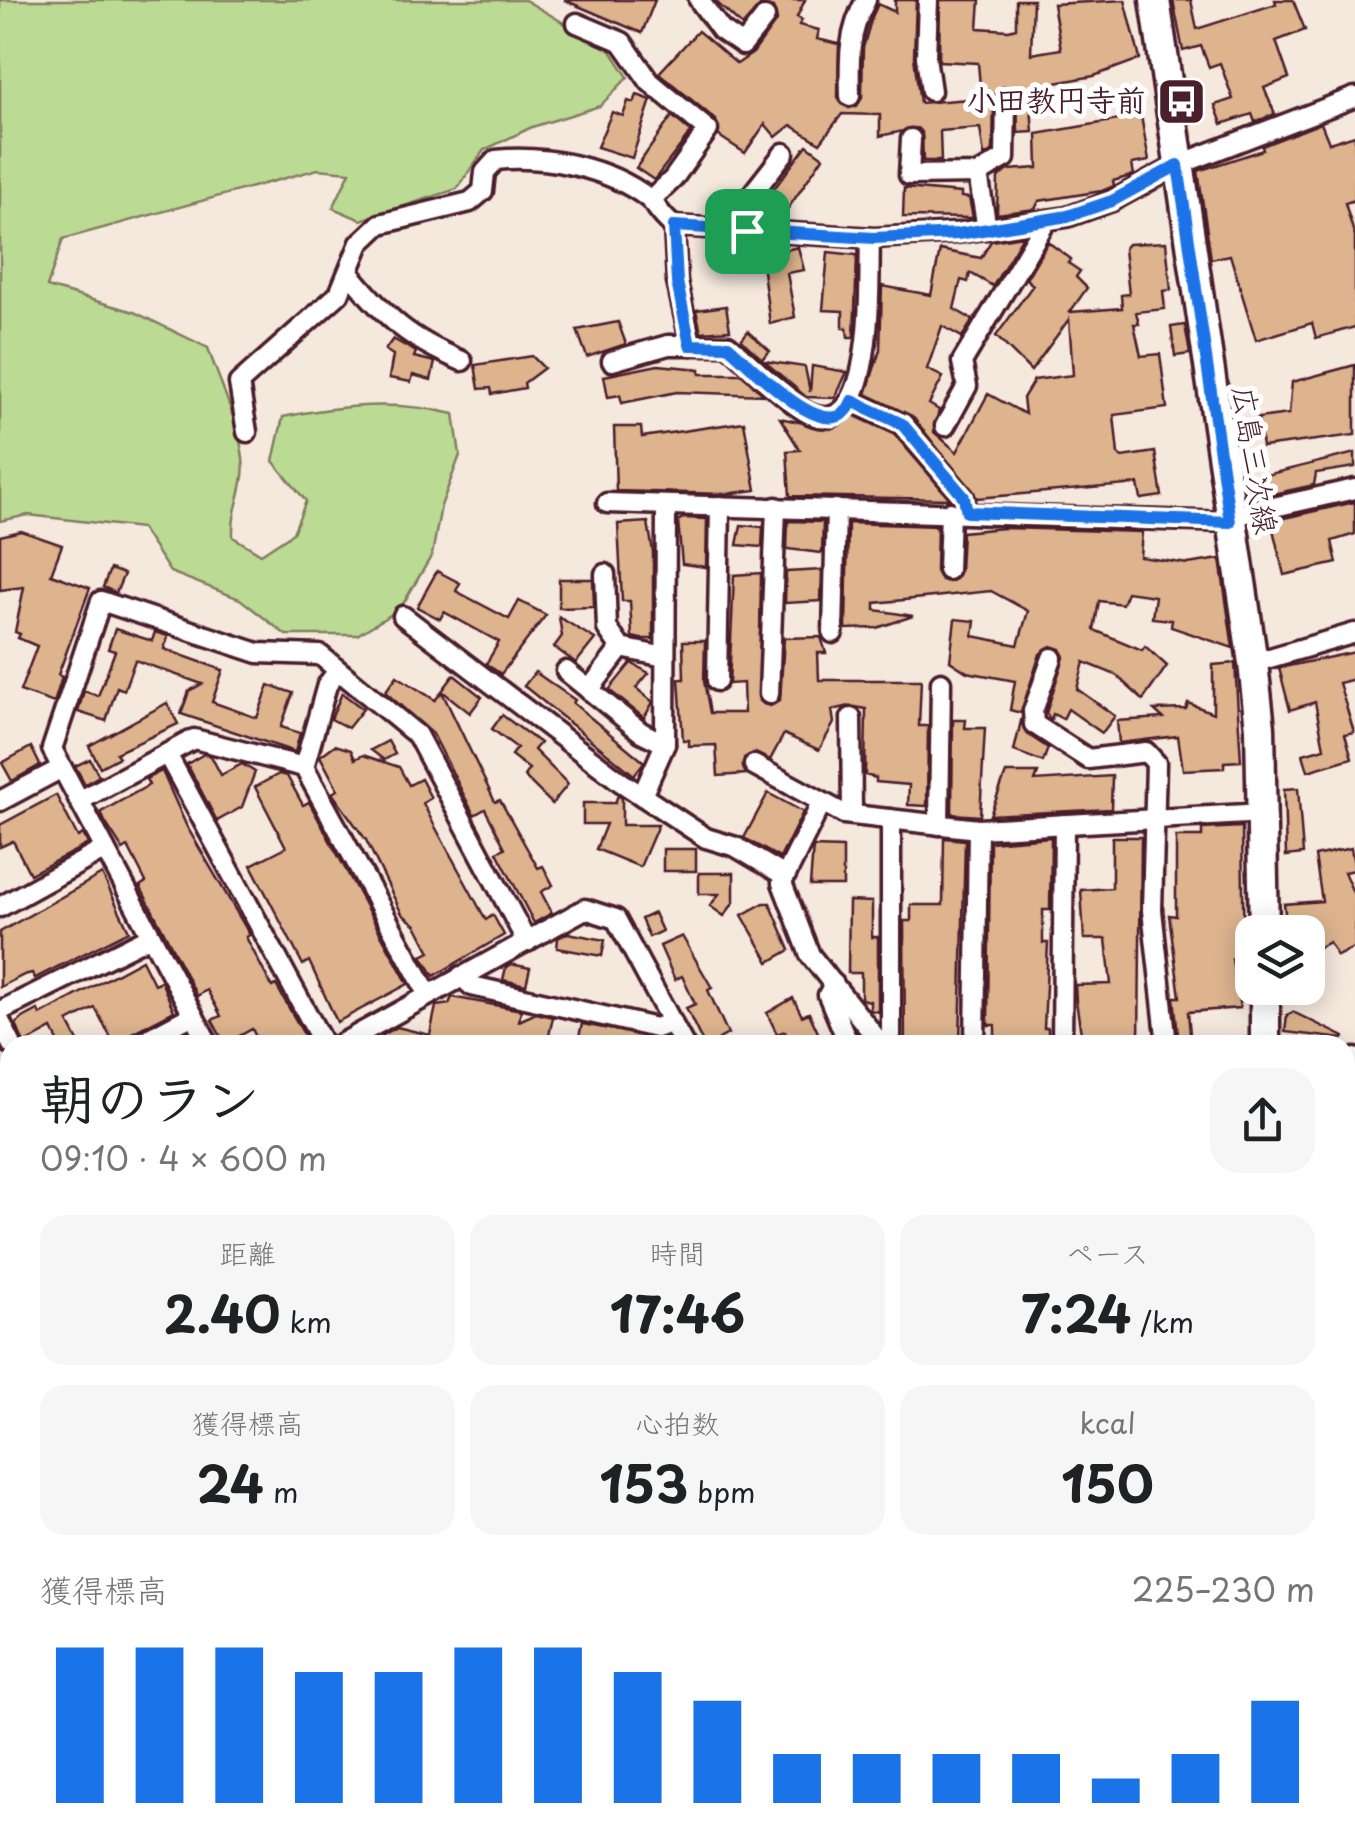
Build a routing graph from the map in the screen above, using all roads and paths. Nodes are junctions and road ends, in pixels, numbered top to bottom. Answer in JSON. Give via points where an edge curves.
{"nodes":[{"id":1,"x":700,"y":0,"type":"edge"},
{"id":2,"x":866,"y":0,"type":"edge"},
{"id":3,"x":928,"y":0,"type":"edge"},
{"id":4,"x":1155,"y":0,"type":"edge"},
{"id":5,"x":765,"y":17,"type":"dead end"},
{"id":6,"x":577,"y":23,"type":"dead end"},
{"id":7,"x":931,"y":90,"type":"dead end"},
{"id":8,"x":850,"y":96,"type":"dead end"},
{"id":9,"x":1006,"y":98,"type":"dead end"},
{"id":10,"x":1355,"y":98,"type":"edge"},
{"id":11,"x":911,"y":139,"type":"dead end"},
{"id":12,"x":784,"y":153,"type":"dead end"},
{"id":13,"x":1178,"y":165,"type":"junction"},
{"id":14,"x":978,"y":174,"type":"junction"},
{"id":15,"x":651,"y":200,"type":"junction"},
{"id":16,"x":1047,"y":220,"type":"junction"},
{"id":17,"x":674,"y":226,"type":"junction"},
{"id":18,"x":987,"y":229,"type":"junction"},
{"id":19,"x":747,"y":231,"type":"junction"},
{"id":20,"x":870,"y":238,"type":"junction"},
{"id":21,"x":350,"y":274,"type":"junction"},
{"id":22,"x":690,"y":345,"type":"junction"},
{"id":23,"x":462,"y":361,"type":"dead end"},
{"id":24,"x":612,"y":361,"type":"dead end"},
{"id":25,"x":852,"y":401,"type":"junction"},
{"id":26,"x":946,"y":426,"type":"dead end"},
{"id":27,"x":247,"y":432,"type":"dead end"},
{"id":28,"x":1355,"y":489,"type":"edge"},
{"id":29,"x":607,"y":503,"type":"dead end"},
{"id":30,"x":666,"y":505,"type":"junction"},
{"id":31,"x":720,"y":506,"type":"junction"},
{"id":32,"x":776,"y":508,"type":"junction"},
{"id":33,"x":836,"y":509,"type":"junction"},
{"id":34,"x":958,"y":512,"type":"junction"},
{"id":35,"x":1229,"y":520,"type":"junction"},
{"id":36,"x":948,"y":570,"type":"dead end"},
{"id":37,"x":605,"y":574,"type":"dead end"},
{"id":38,"x":403,"y":616,"type":"dead end"},
{"id":39,"x":833,"y":633,"type":"dead end"},
{"id":40,"x":1355,"y":634,"type":"edge"},
{"id":41,"x":622,"y":648,"type":"junction"},
{"id":42,"x":665,"y":657,"type":"junction"},
{"id":43,"x":1052,"y":658,"type":"dead end"},
{"id":44,"x":1253,"y":663,"type":"junction"},
{"id":45,"x":566,"y":671,"type":"dead end"},
{"id":46,"x":337,"y":672,"type":"junction"},
{"id":47,"x":716,"y":681,"type":"dead end"},
{"id":48,"x":941,"y":682,"type":"dead end"},
{"id":49,"x":589,"y":690,"type":"junction"},
{"id":50,"x":769,"y":694,"type":"dead end"},
{"id":51,"x":851,"y":718,"type":"dead end"},
{"id":52,"x":664,"y":744,"type":"junction"},
{"id":53,"x":167,"y":754,"type":"junction"},
{"id":54,"x":754,"y":765,"type":"dead end"},
{"id":55,"x":304,"y":766,"type":"junction"},
{"id":56,"x":62,"y":768,"type":"junction"},
{"id":57,"x":642,"y":796,"type":"junction"},
{"id":58,"x":0,"y":801,"type":"edge"},
{"id":59,"x":79,"y":801,"type":"junction"},
{"id":60,"x":822,"y":802,"type":"junction"},
{"id":61,"x":1264,"y":812,"type":"junction"},
{"id":62,"x":852,"y":814,"type":"junction"},
{"id":63,"x":891,"y":819,"type":"junction"},
{"id":64,"x":1155,"y":819,"type":"junction"},
{"id":65,"x":940,"y":824,"type":"junction"},
{"id":66,"x":1064,"y":824,"type":"junction"},
{"id":67,"x":978,"y":829,"type":"junction"},
{"id":68,"x":105,"y":850,"type":"junction"},
{"id":69,"x":785,"y":876,"type":"junction"},
{"id":70,"x":0,"y":907,"type":"edge"},
{"id":71,"x":1264,"y":915,"type":"edge"},
{"id":72,"x":151,"y":936,"type":"junction"},
{"id":73,"x":527,"y":942,"type":"junction"},
{"id":74,"x":462,"y":976,"type":"junction"},
{"id":75,"x":834,"y":984,"type":"junction"},
{"id":76,"x":428,"y":994,"type":"junction"},
{"id":77,"x":1264,"y":1005,"type":"edge"},
{"id":78,"x":0,"y":1012,"type":"edge"},
{"id":79,"x":193,"y":1015,"type":"junction"},
{"id":80,"x":672,"y":1022,"type":"junction"},
{"id":81,"x":155,"y":1035,"type":"edge"},
{"id":82,"x":204,"y":1035,"type":"edge"},
{"id":83,"x":319,"y":1035,"type":"edge"},
{"id":84,"x":356,"y":1035,"type":"edge"},
{"id":85,"x":679,"y":1035,"type":"edge"},
{"id":86,"x":844,"y":1035,"type":"edge"},
{"id":87,"x":874,"y":1035,"type":"edge"},
{"id":88,"x":891,"y":1035,"type":"edge"},
{"id":89,"x":974,"y":1035,"type":"edge"},
{"id":90,"x":1062,"y":1035,"type":"edge"},
{"id":91,"x":1166,"y":1035,"type":"edge"},
{"id":92,"x":1265,"y":1035,"type":"edge"}],
"edges":[{"from":1,"to":5,"type":"street","via":[[743,45]]},
{"from":2,"to":8,"type":"street","via":[[848,48]]},
{"from":3,"to":7,"type":"street"},
{"from":4,"to":13,"type":"main road","name":"広島三次線"},
{"from":6,"to":15,"type":"street","via":[[622,42],[658,90],[708,130]]},
{"from":9,"to":14,"type":"street","via":[[1005,158]]},
{"from":10,"to":13,"type":"street"},
{"from":11,"to":14,"type":"street","via":[[908,175]]},
{"from":12,"to":19,"type":"street","via":[[745,203]]},
{"from":13,"to":16,"type":"street","via":[[1112,201]]},
{"from":13,"to":35,"type":"main road","name":"広島三次線"},
{"from":14,"to":18,"type":"street"},
{"from":15,"to":17,"type":"street"},
{"from":15,"to":21,"type":"street","via":[[593,172],[524,157],[496,160],[485,172],[483,191],[470,202],[380,224],[360,243]]},
{"from":16,"to":18,"type":"street"},
{"from":16,"to":26,"type":"street","via":[[962,362],[967,386]]},
{"from":17,"to":19,"type":"street"},
{"from":17,"to":22,"type":"street"},
{"from":18,"to":20,"type":"street"},
{"from":19,"to":20,"type":"street"},
{"from":20,"to":25,"type":"street","via":[[865,365]]},
{"from":21,"to":23,"type":"street","via":[[397,328]]},
{"from":21,"to":27,"type":"street","via":[[340,294],[239,383]]},
{"from":22,"to":24,"type":"street","via":[[668,344]]},
{"from":22,"to":25,"type":"street","via":[[728,346],[806,412],[824,419],[840,415]]},
{"from":25,"to":34,"type":"street","via":[[902,424],[964,497]]},
{"from":28,"to":35,"type":"street"},
{"from":29,"to":30,"type":"street"},
{"from":30,"to":31,"type":"street"},
{"from":30,"to":42,"type":"street"},
{"from":31,"to":32,"type":"street"},
{"from":31,"to":47,"type":"street"},
{"from":32,"to":33,"type":"street"},
{"from":32,"to":50,"type":"street"},
{"from":33,"to":34,"type":"street"},
{"from":33,"to":39,"type":"street"},
{"from":34,"to":35,"type":"street"},
{"from":34,"to":36,"type":"street"},
{"from":35,"to":44,"type":"main road","name":"広島三次線"},
{"from":37,"to":41,"type":"street","via":[[608,628]]},
{"from":38,"to":57,"type":"street"},
{"from":40,"to":44,"type":"street"},
{"from":41,"to":42,"type":"street"},
{"from":41,"to":49,"type":"street"},
{"from":42,"to":52,"type":"street"},
{"from":43,"to":64,"type":"street","via":[[1034,724],[1088,758],[1146,752],[1156,763]]},
{"from":44,"to":61,"type":"main road","name":"広島三次線"},
{"from":45,"to":49,"type":"street"},
{"from":46,"to":55,"type":"street","via":[[327,685]]},
{"from":46,"to":56,"type":"street","via":[[320,656],[258,654],[102,601],[52,749]]},
{"from":46,"to":73,"type":"street","via":[[416,736]]},
{"from":48,"to":65,"type":"street"},
{"from":49,"to":52,"type":"street"},
{"from":51,"to":62,"type":"street"},
{"from":52,"to":57,"type":"street"},
{"from":53,"to":55,"type":"street","via":[[194,739]]},
{"from":53,"to":59,"type":"street"},
{"from":53,"to":83,"type":"street"},
{"from":54,"to":60,"type":"street"},
{"from":55,"to":76,"type":"street"},
{"from":56,"to":58,"type":"street"},
{"from":56,"to":59,"type":"street"},
{"from":57,"to":69,"type":"street","via":[[706,838]]},
{"from":59,"to":68,"type":"street"},
{"from":60,"to":62,"type":"street"},
{"from":60,"to":69,"type":"street"},
{"from":61,"to":64,"type":"street"},
{"from":61,"to":71,"type":"main road","name":"広島三次線"},
{"from":62,"to":63,"type":"street"},
{"from":63,"to":65,"type":"street"},
{"from":63,"to":88,"type":"street"},
{"from":64,"to":66,"type":"street"},
{"from":64,"to":91,"type":"street","via":[[1152,910]]},
{"from":65,"to":67,"type":"street"},
{"from":66,"to":67,"type":"street"},
{"from":66,"to":90,"type":"street"},
{"from":67,"to":89,"type":"street"},
{"from":68,"to":70,"type":"street"},
{"from":68,"to":72,"type":"street"},
{"from":69,"to":75,"type":"street","via":[[810,955]]},
{"from":72,"to":78,"type":"street"},
{"from":72,"to":79,"type":"street"},
{"from":73,"to":74,"type":"street"},
{"from":73,"to":80,"type":"street","via":[[585,909],[616,919]]},
{"from":74,"to":76,"type":"street"},
{"from":74,"to":80,"type":"street","via":[[472,986],[656,1028]]},
{"from":75,"to":86,"type":"street","via":[[828,994]]},
{"from":75,"to":87,"type":"street"},
{"from":76,"to":84,"type":"street"},
{"from":77,"to":92,"type":"main road"},
{"from":79,"to":81,"type":"street"},
{"from":79,"to":82,"type":"street"},
{"from":80,"to":85,"type":"street"}]}
